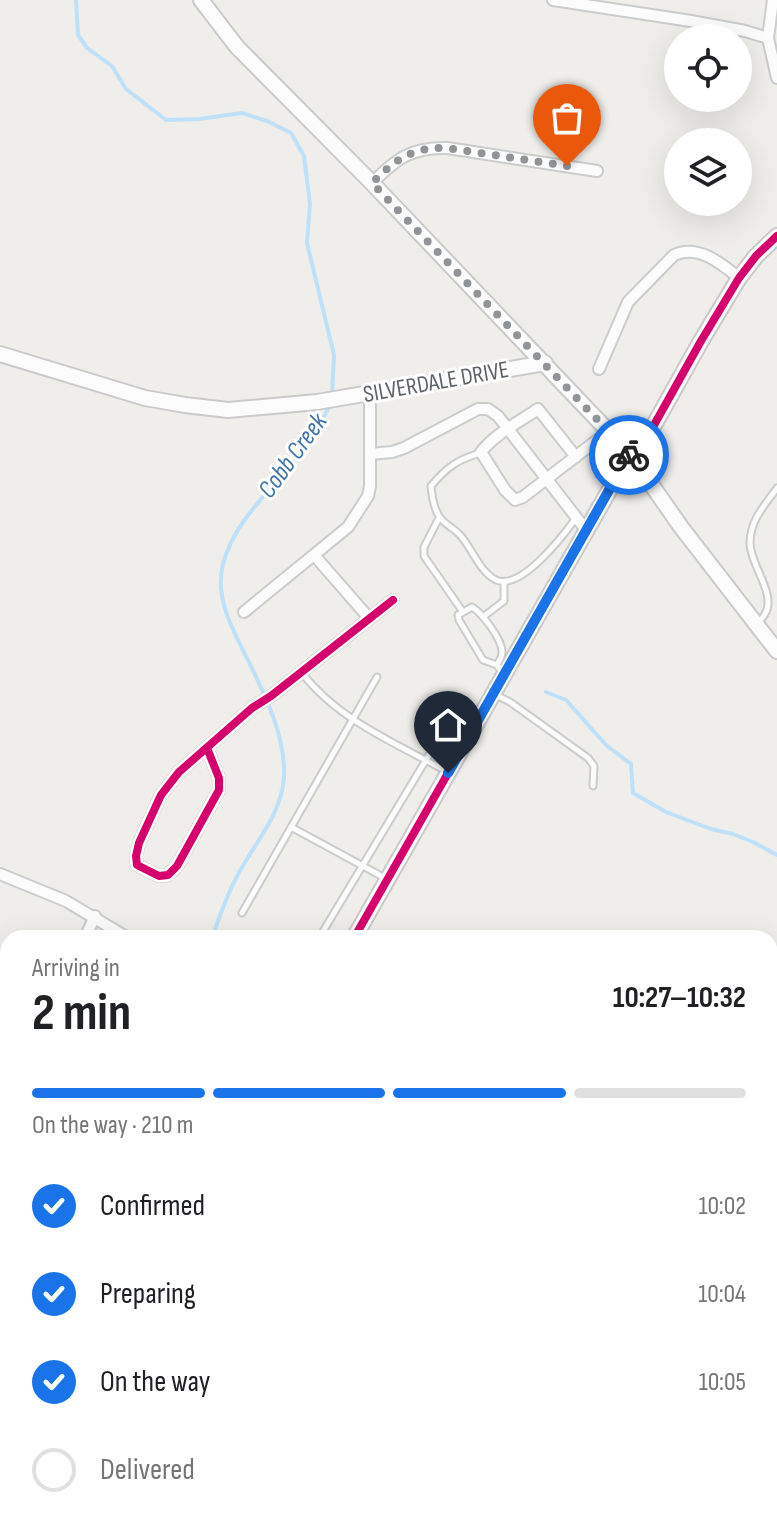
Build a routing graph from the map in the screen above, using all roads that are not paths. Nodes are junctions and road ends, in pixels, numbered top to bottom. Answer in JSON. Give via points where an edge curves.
{"nodes":[{"id":1,"x":201,"y":0,"type":"edge"},
{"id":2,"x":553,"y":0,"type":"edge"},
{"id":3,"x":773,"y":0,"type":"edge"},
{"id":4,"x":768,"y":38,"type":"junction"},
{"id":5,"x":777,"y":78,"type":"edge"},
{"id":6,"x":597,"y":171,"type":"dead end"},
{"id":7,"x":372,"y":183,"type":"junction"},
{"id":8,"x":777,"y":236,"type":"edge"},
{"id":9,"x":739,"y":278,"type":"junction"},
{"id":10,"x":0,"y":354,"type":"edge"},
{"id":11,"x":545,"y":363,"type":"junction"},
{"id":12,"x":599,"y":369,"type":"dead end"},
{"id":13,"x":370,"y":394,"type":"junction"},
{"id":14,"x":508,"y":429,"type":"junction"},
{"id":15,"x":609,"y":431,"type":"junction"},
{"id":16,"x":481,"y":452,"type":"junction"},
{"id":17,"x":370,"y":454,"type":"junction"},
{"id":18,"x":630,"y":454,"type":"junction"},
{"id":19,"x":576,"y":457,"type":"junction"},
{"id":20,"x":546,"y":480,"type":"junction"},
{"id":21,"x":777,"y":488,"type":"edge"},
{"id":22,"x":439,"y":518,"type":"junction"},
{"id":23,"x":576,"y":518,"type":"junction"},
{"id":24,"x":586,"y":530,"type":"junction"},
{"id":25,"x":314,"y":555,"type":"junction"},
{"id":26,"x":504,"y":582,"type":"junction"},
{"id":27,"x":393,"y":600,"type":"dead end"},
{"id":28,"x":244,"y":612,"type":"dead end"},
{"id":29,"x":463,"y":612,"type":"junction"},
{"id":30,"x":483,"y":617,"type":"junction"},
{"id":31,"x":369,"y":618,"type":"junction"},
{"id":32,"x":756,"y":624,"type":"junction"},
{"id":33,"x":777,"y":651,"type":"edge"},
{"id":34,"x":500,"y":670,"type":"junction"},
{"id":35,"x":302,"y":672,"type":"junction"},
{"id":36,"x":377,"y":677,"type":"dead end"},
{"id":37,"x":493,"y":694,"type":"junction"},
{"id":38,"x":459,"y":705,"type":"dead end"},
{"id":39,"x":353,"y":719,"type":"junction"},
{"id":40,"x":207,"y":748,"type":"junction"},
{"id":41,"x":426,"y":760,"type":"junction"},
{"id":42,"x":448,"y":773,"type":"junction"},
{"id":43,"x":593,"y":786,"type":"dead end"},
{"id":44,"x":291,"y":827,"type":"junction"},
{"id":45,"x":362,"y":866,"type":"junction"},
{"id":46,"x":0,"y":874,"type":"edge"},
{"id":47,"x":387,"y":880,"type":"junction"},
{"id":48,"x":242,"y":913,"type":"dead end"},
{"id":49,"x":95,"y":916,"type":"junction"},
{"id":50,"x":89,"y":930,"type":"edge"},
{"id":51,"x":116,"y":930,"type":"edge"},
{"id":52,"x":324,"y":930,"type":"edge"},
{"id":53,"x":359,"y":930,"type":"edge"}],
"edges":[{"from":1,"to":7,"type":"street","via":[[237,47]]},
{"from":2,"to":4,"type":"street"},
{"from":3,"to":4,"type":"street"},
{"from":4,"to":5,"type":"street"},
{"from":6,"to":7,"type":"street","via":[[433,147],[402,157]]},
{"from":7,"to":11,"type":"street"},
{"from":8,"to":9,"type":"street"},
{"from":9,"to":12,"type":"street","via":[[706,255],[674,255],[628,302]]},
{"from":9,"to":18,"type":"street","via":[[649,434]]},
{"from":10,"to":13,"type":"street","name":"SILVERDALE DRIVE","via":[[145,398],[228,410]]},
{"from":11,"to":13,"type":"street","name":"SILVERDALE DRIVE"},
{"from":11,"to":15,"type":"street"},
{"from":13,"to":17,"type":"street"},
{"from":14,"to":16,"type":"street"},
{"from":14,"to":17,"type":"street","via":[[488,409],[478,409],[404,448]]},
{"from":14,"to":19,"type":"street","via":[[538,409]]},
{"from":14,"to":20,"type":"street"},
{"from":15,"to":18,"type":"street"},
{"from":15,"to":19,"type":"street"},
{"from":16,"to":20,"type":"street","via":[[515,500]]},
{"from":16,"to":22,"type":"lane","via":[[456,461],[431,486]]},
{"from":17,"to":25,"type":"street","via":[[368,496],[348,527]]},
{"from":18,"to":24,"type":"street"},
{"from":18,"to":32,"type":"street"},
{"from":19,"to":20,"type":"street"},
{"from":20,"to":23,"type":"street"},
{"from":21,"to":32,"type":"lane","via":[[754,520],[750,542],[769,601]]},
{"from":22,"to":26,"type":"lane","via":[[461,536],[486,572]]},
{"from":22,"to":29,"type":"lane","via":[[424,556]]},
{"from":23,"to":24,"type":"street"},
{"from":23,"to":26,"type":"lane","via":[[556,546]]},
{"from":24,"to":34,"type":"street"},
{"from":25,"to":28,"type":"street"},
{"from":25,"to":31,"type":"street"},
{"from":26,"to":30,"type":"lane","via":[[504,601]]},
{"from":27,"to":31,"type":"street"},
{"from":29,"to":30,"type":"lane","via":[[472,607]]},
{"from":29,"to":34,"type":"lane","via":[[459,620],[483,660]]},
{"from":30,"to":34,"type":"lane","via":[[502,648]]},
{"from":31,"to":35,"type":"street"},
{"from":32,"to":33,"type":"street"},
{"from":34,"to":37,"type":"street"},
{"from":35,"to":39,"type":"lane","via":[[315,690]]},
{"from":35,"to":40,"type":"street"},
{"from":36,"to":39,"type":"lane"},
{"from":37,"to":42,"type":"street"},
{"from":37,"to":43,"type":"lane","via":[[588,758],[594,766]]},
{"from":38,"to":41,"type":"lane"},
{"from":39,"to":41,"type":"lane"},
{"from":39,"to":44,"type":"lane"},
{"from":40,"to":40,"type":"street","via":[[161,795],[139,843],[137,865],[159,876],[177,866],[219,790]]},
{"from":41,"to":42,"type":"lane"},
{"from":41,"to":45,"type":"lane"},
{"from":42,"to":47,"type":"street"},
{"from":44,"to":45,"type":"lane"},
{"from":44,"to":48,"type":"lane"},
{"from":45,"to":47,"type":"lane"},
{"from":45,"to":52,"type":"lane"},
{"from":46,"to":49,"type":"street"},
{"from":47,"to":53,"type":"street"},
{"from":49,"to":50,"type":"street"},
{"from":49,"to":51,"type":"street"}]}
